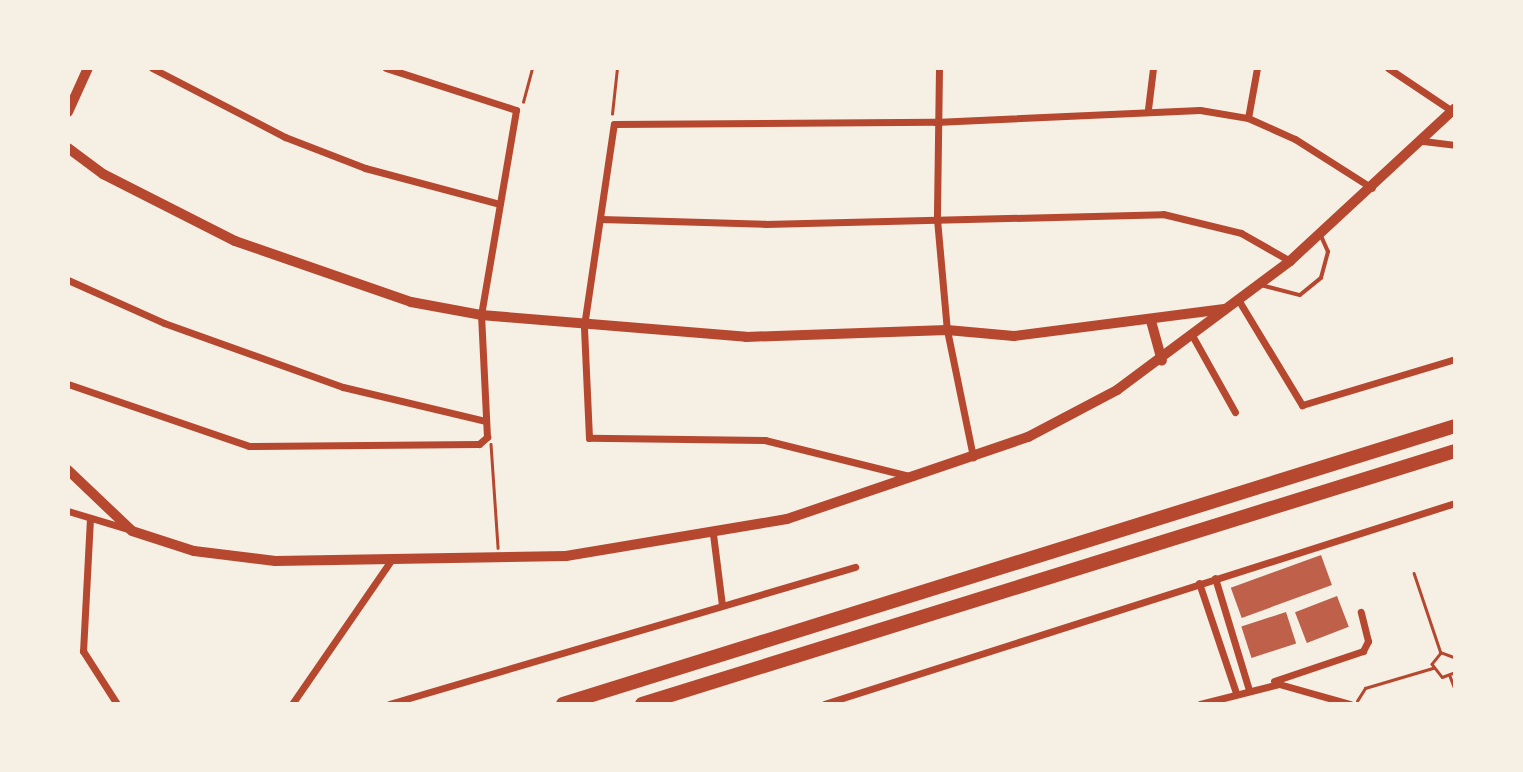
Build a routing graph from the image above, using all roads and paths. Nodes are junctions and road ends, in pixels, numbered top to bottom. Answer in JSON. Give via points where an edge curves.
{"nodes":[{"id":1,"x":88,"y":68,"type":"edge"},
{"id":2,"x":152,"y":68,"type":"edge"},
{"id":3,"x":386,"y":68,"type":"edge"},
{"id":4,"x":532,"y":68,"type":"edge"},
{"id":5,"x":617,"y":68,"type":"edge"},
{"id":6,"x":939,"y":68,"type":"edge"},
{"id":7,"x":1153,"y":68,"type":"edge"},
{"id":8,"x":1257,"y":68,"type":"edge"},
{"id":9,"x":1388,"y":68,"type":"edge"},
{"id":10,"x":1148,"y":109,"type":"junction"},
{"id":11,"x":516,"y":110,"type":"junction"},
{"id":12,"x":1453,"y":110,"type":"edge"},
{"id":13,"x":68,"y":112,"type":"edge"},
{"id":14,"x":1248,"y":118,"type":"junction"},
{"id":15,"x":935,"y":122,"type":"junction"},
{"id":16,"x":614,"y":124,"type":"junction"},
{"id":17,"x":1423,"y":141,"type":"junction"},
{"id":18,"x":1455,"y":145,"type":"edge"},
{"id":19,"x":68,"y":148,"type":"edge"},
{"id":20,"x":1373,"y":189,"type":"junction"},
{"id":21,"x":499,"y":204,"type":"junction"},
{"id":22,"x":601,"y":219,"type":"junction"},
{"id":23,"x":937,"y":219,"type":"junction"},
{"id":24,"x":1320,"y":234,"type":"junction"},
{"id":25,"x":1290,"y":261,"type":"junction"},
{"id":26,"x":68,"y":280,"type":"edge"},
{"id":27,"x":1259,"y":284,"type":"junction"},
{"id":28,"x":1238,"y":301,"type":"junction"},
{"id":29,"x":1228,"y":309,"type":"junction"},
{"id":30,"x":481,"y":315,"type":"junction"},
{"id":31,"x":1151,"y":321,"type":"junction"},
{"id":32,"x":584,"y":326,"type":"junction"},
{"id":33,"x":947,"y":330,"type":"junction"},
{"id":34,"x":1193,"y":337,"type":"junction"},
{"id":35,"x":1455,"y":359,"type":"edge"},
{"id":36,"x":1162,"y":361,"type":"junction"},
{"id":37,"x":68,"y":384,"type":"edge"},
{"id":38,"x":1235,"y":412,"type":"dead end"},
{"id":39,"x":486,"y":421,"type":"junction"},
{"id":40,"x":1455,"y":426,"type":"edge"},
{"id":41,"x":487,"y":437,"type":"junction"},
{"id":42,"x":1455,"y":452,"type":"edge"},
{"id":43,"x":972,"y":457,"type":"junction"},
{"id":44,"x":68,"y":470,"type":"edge"},
{"id":45,"x":917,"y":478,"type":"junction"},
{"id":46,"x":1455,"y":503,"type":"edge"},
{"id":47,"x":68,"y":511,"type":"edge"},
{"id":48,"x":90,"y":517,"type":"junction"},
{"id":49,"x":132,"y":531,"type":"junction"},
{"id":50,"x":713,"y":534,"type":"junction"},
{"id":51,"x":499,"y":559,"type":"junction"},
{"id":52,"x":390,"y":562,"type":"junction"},
{"id":53,"x":855,"y":567,"type":"dead end"},
{"id":54,"x":1414,"y":573,"type":"dead end"},
{"id":55,"x":1215,"y":578,"type":"junction"},
{"id":56,"x":1199,"y":583,"type":"junction"},
{"id":57,"x":722,"y":605,"type":"junction"},
{"id":58,"x":1361,"y":612,"type":"dead end"},
{"id":59,"x":1441,"y":653,"type":"junction"},
{"id":60,"x":1455,"y":658,"type":"edge"},
{"id":61,"x":1433,"y":668,"type":"junction"},
{"id":62,"x":1455,"y":672,"type":"edge"},
{"id":63,"x":1450,"y":676,"type":"junction"},
{"id":64,"x":1264,"y":684,"type":"junction"},
{"id":65,"x":1455,"y":689,"type":"edge"},
{"id":66,"x":1249,"y":690,"type":"junction"},
{"id":67,"x":1236,"y":694,"type":"junction"},
{"id":68,"x":117,"y":704,"type":"edge"},
{"id":69,"x":292,"y":704,"type":"edge"},
{"id":70,"x":389,"y":704,"type":"edge"},
{"id":71,"x":563,"y":704,"type":"edge"},
{"id":72,"x":642,"y":704,"type":"edge"},
{"id":73,"x":824,"y":704,"type":"edge"},
{"id":74,"x":1200,"y":704,"type":"edge"},
{"id":75,"x":1350,"y":704,"type":"edge"},
{"id":76,"x":1356,"y":704,"type":"edge"}],
"edges":[{"from":1,"to":13,"type":"street"},
{"from":2,"to":21,"type":"street","via":[[285,137],[365,167]]},
{"from":3,"to":11,"type":"street"},
{"from":4,"to":11,"type":"path","via":[[527,97]]},
{"from":5,"to":16,"type":"path"},
{"from":6,"to":15,"type":"street"},
{"from":7,"to":10,"type":"street"},
{"from":8,"to":14,"type":"street"},
{"from":9,"to":12,"type":"street"},
{"from":10,"to":14,"type":"street"},
{"from":10,"to":15,"type":"street"},
{"from":11,"to":21,"type":"street"},
{"from":12,"to":17,"type":"street"},
{"from":14,"to":20,"type":"street"},
{"from":15,"to":16,"type":"street"},
{"from":15,"to":23,"type":"street"},
{"from":16,"to":22,"type":"street"},
{"from":17,"to":18,"type":"street"},
{"from":17,"to":20,"type":"street"},
{"from":19,"to":30,"type":"street","via":[[103,174],[235,241],[411,302]]},
{"from":20,"to":24,"type":"street"},
{"from":21,"to":30,"type":"street"},
{"from":22,"to":23,"type":"street","via":[[693,225]]},
{"from":22,"to":32,"type":"street"},
{"from":23,"to":25,"type":"street","via":[[1188,217],[1241,233]]},
{"from":23,"to":33,"type":"street"},
{"from":24,"to":25,"type":"street"},
{"from":24,"to":27,"type":"lane","via":[[1328,252],[1321,278],[1300,295]]},
{"from":25,"to":27,"type":"street"},
{"from":26,"to":39,"type":"street","via":[[176,328],[342,387]]},
{"from":27,"to":28,"type":"street"},
{"from":28,"to":29,"type":"street"},
{"from":28,"to":35,"type":"street","via":[[1301,405]]},
{"from":29,"to":31,"type":"street"},
{"from":29,"to":34,"type":"street"},
{"from":30,"to":32,"type":"street"},
{"from":30,"to":39,"type":"street"},
{"from":31,"to":33,"type":"street","via":[[1014,336]]},
{"from":31,"to":36,"type":"street"},
{"from":32,"to":33,"type":"street","via":[[746,337]]},
{"from":32,"to":45,"type":"street","via":[[589,438],[765,440]]},
{"from":33,"to":43,"type":"street"},
{"from":34,"to":36,"type":"street"},
{"from":34,"to":38,"type":"street"},
{"from":36,"to":43,"type":"street","via":[[1071,416]]},
{"from":37,"to":41,"type":"street","via":[[249,446],[479,444]]},
{"from":39,"to":41,"type":"street"},
{"from":40,"to":71,"type":"highway"},
{"from":41,"to":51,"type":"path"},
{"from":42,"to":72,"type":"highway"},
{"from":43,"to":45,"type":"street"},
{"from":44,"to":49,"type":"street"},
{"from":45,"to":50,"type":"street","via":[[833,506]]},
{"from":46,"to":55,"type":"street"},
{"from":47,"to":48,"type":"street"},
{"from":48,"to":49,"type":"street"},
{"from":48,"to":68,"type":"street","via":[[83,651]]},
{"from":49,"to":52,"type":"street","via":[[230,558]]},
{"from":50,"to":51,"type":"street","via":[[643,547]]},
{"from":50,"to":57,"type":"street"},
{"from":51,"to":52,"type":"street"},
{"from":52,"to":69,"type":"street"},
{"from":53,"to":57,"type":"street"},
{"from":54,"to":59,"type":"path"},
{"from":55,"to":56,"type":"street"},
{"from":55,"to":66,"type":"street"},
{"from":56,"to":67,"type":"street"},
{"from":56,"to":73,"type":"street"},
{"from":57,"to":70,"type":"street"},
{"from":58,"to":64,"type":"street","via":[[1368,640],[1363,651]]},
{"from":59,"to":60,"type":"path"},
{"from":59,"to":61,"type":"path"},
{"from":61,"to":63,"type":"path"},
{"from":61,"to":76,"type":"path","via":[[1364,688]]},
{"from":62,"to":63,"type":"path"},
{"from":63,"to":65,"type":"path"},
{"from":64,"to":66,"type":"street"},
{"from":64,"to":75,"type":"street","via":[[1291,685]]},
{"from":66,"to":67,"type":"street"},
{"from":67,"to":74,"type":"street"}]}
